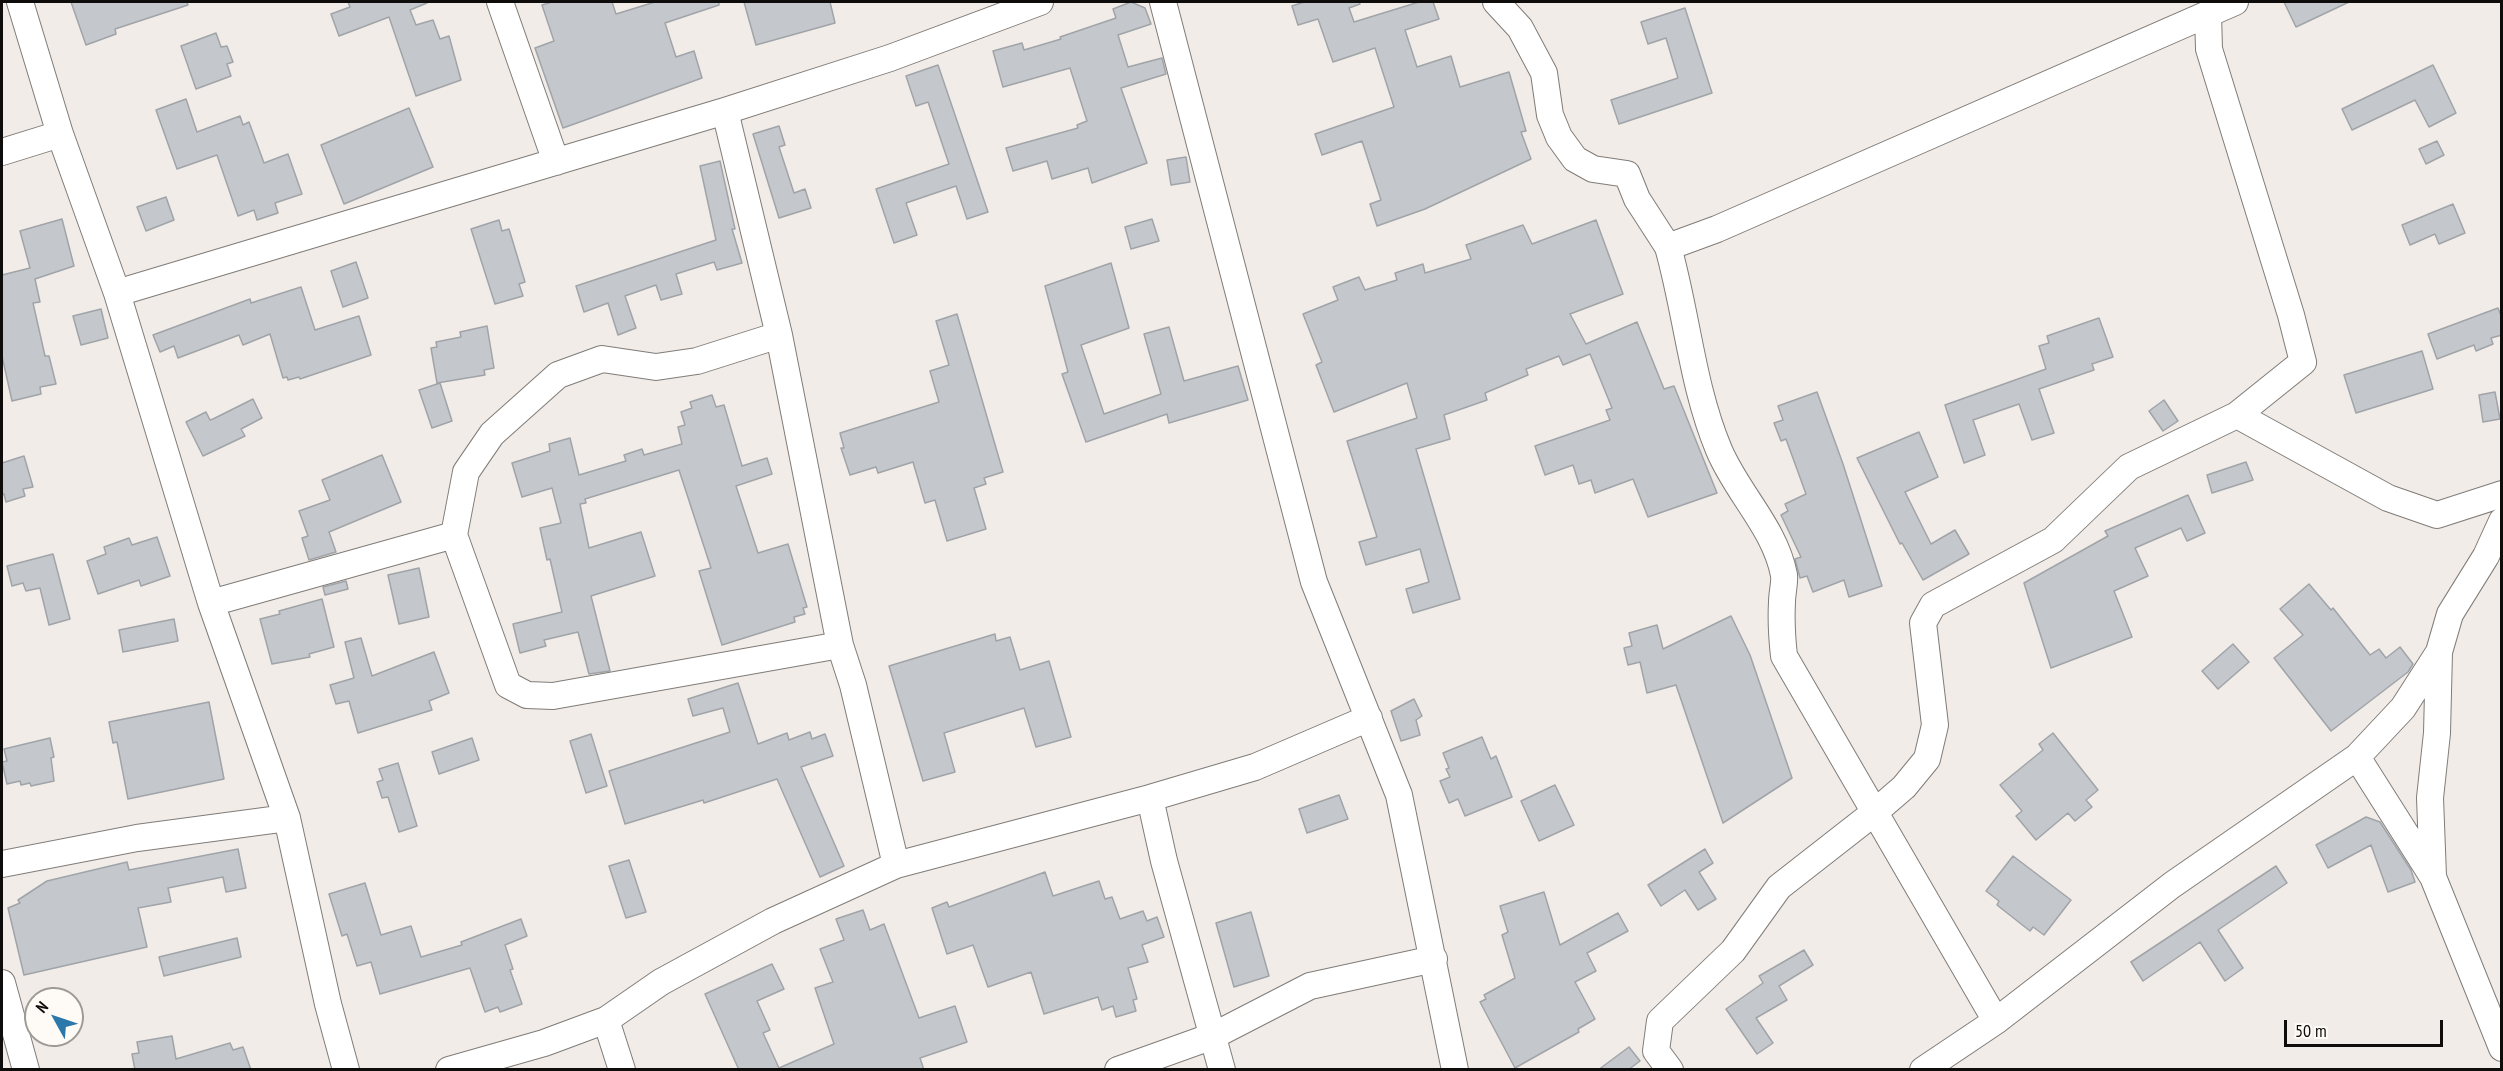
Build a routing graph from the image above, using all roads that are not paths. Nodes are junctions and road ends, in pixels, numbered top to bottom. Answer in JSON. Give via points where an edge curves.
{"nodes":[{"id":1,"x":20,"y":2,"type":"edge"},
{"id":2,"x":500,"y":2,"type":"edge"},
{"id":3,"x":1040,"y":2,"type":"edge"},
{"id":4,"x":1163,"y":2,"type":"edge"},
{"id":5,"x":1496,"y":2,"type":"edge"},
{"id":6,"x":2235,"y":2,"type":"edge"},
{"id":7,"x":2208,"y":14,"type":"junction"},
{"id":8,"x":725,"y":111,"type":"junction"},
{"id":9,"x":60,"y":134,"type":"junction"},
{"id":10,"x":2,"y":152,"type":"edge"},
{"id":11,"x":556,"y":162,"type":"junction"},
{"id":12,"x":1668,"y":247,"type":"junction"},
{"id":13,"x":117,"y":293,"type":"junction"},
{"id":14,"x":779,"y":335,"type":"junction"},
{"id":15,"x":2236,"y":415,"type":"junction"},
{"id":16,"x":2502,"y":494,"type":"edge"},
{"id":17,"x":2502,"y":521,"type":"edge"},
{"id":18,"x":454,"y":535,"type":"junction"},
{"id":19,"x":211,"y":603,"type":"junction"},
{"id":20,"x":840,"y":645,"type":"junction"},
{"id":21,"x":2439,"y":652,"type":"junction"},
{"id":22,"x":1368,"y":718,"type":"junction"},
{"id":23,"x":2357,"y":757,"type":"junction"},
{"id":24,"x":1150,"y":798,"type":"junction"},
{"id":25,"x":1875,"y":812,"type":"junction"},
{"id":26,"x":287,"y":818,"type":"junction"},
{"id":27,"x":2,"y":864,"type":"edge"},
{"id":28,"x":896,"y":865,"type":"junction"},
{"id":29,"x":2433,"y":877,"type":"junction"},
{"id":30,"x":1434,"y":959,"type":"junction"},
{"id":31,"x":2,"y":983,"type":"edge"},
{"id":32,"x":606,"y":1020,"type":"junction"},
{"id":33,"x":1996,"y":1021,"type":"junction"},
{"id":34,"x":1213,"y":1036,"type":"junction"},
{"id":35,"x":2502,"y":1048,"type":"edge"},
{"id":36,"x":26,"y":1070,"type":"edge"},
{"id":37,"x":346,"y":1070,"type":"edge"},
{"id":38,"x":449,"y":1070,"type":"edge"},
{"id":39,"x":622,"y":1070,"type":"edge"},
{"id":40,"x":1118,"y":1070,"type":"edge"},
{"id":41,"x":1222,"y":1070,"type":"edge"},
{"id":42,"x":1455,"y":1070,"type":"edge"},
{"id":43,"x":1670,"y":1070,"type":"edge"},
{"id":44,"x":1923,"y":1070,"type":"edge"}],
"edges":[{"from":1,"to":9,"type":"street"},
{"from":2,"to":11,"type":"street"},
{"from":3,"to":8,"type":"street","via":[[890,58]]},
{"from":4,"to":22,"type":"street","via":[[1314,582]]},
{"from":5,"to":12,"type":"street","via":[[1520,28],[1544,73],[1550,115],[1559,137],[1575,159],[1593,170],[1627,174],[1637,199]]},
{"from":6,"to":7,"type":"street"},
{"from":7,"to":12,"type":"street"},
{"from":7,"to":15,"type":"street","via":[[2209,49],[2303,362]]},
{"from":8,"to":11,"type":"street"},
{"from":8,"to":14,"type":"street"},
{"from":9,"to":10,"type":"street"},
{"from":9,"to":13,"type":"street"},
{"from":11,"to":13,"type":"street"},
{"from":12,"to":25,"type":"street","via":[[1693,365],[1719,450],[1775,545],[1784,576],[1784,656]]},
{"from":13,"to":19,"type":"street"},
{"from":14,"to":18,"type":"street","via":[[698,361],[656,367],[602,359],[558,375],[492,434],[466,472]]},
{"from":14,"to":20,"type":"street"},
{"from":15,"to":16,"type":"street","via":[[2388,498],[2437,515]]},
{"from":15,"to":25,"type":"street","via":[[2129,467],[2053,540],[1933,605],[1923,623],[1935,725],[1927,759],[1904,787]]},
{"from":17,"to":21,"type":"street","via":[[2486,556],[2450,614]]},
{"from":18,"to":19,"type":"street"},
{"from":18,"to":20,"type":"street","via":[[508,685],[527,695],[553,696]]},
{"from":19,"to":26,"type":"street"},
{"from":20,"to":28,"type":"street"},
{"from":21,"to":23,"type":"street","via":[[2403,708]]},
{"from":21,"to":29,"type":"street","via":[[2430,798]]},
{"from":22,"to":24,"type":"street","via":[[1255,767]]},
{"from":22,"to":30,"type":"street","via":[[1400,795]]},
{"from":23,"to":29,"type":"street"},
{"from":23,"to":33,"type":"street","via":[[2172,885]]},
{"from":24,"to":28,"type":"street"},
{"from":24,"to":34,"type":"street"},
{"from":25,"to":33,"type":"street"},
{"from":25,"to":43,"type":"street","via":[[1779,887],[1733,951],[1660,1021],[1656,1051]]},
{"from":26,"to":27,"type":"street","via":[[137,838]]},
{"from":26,"to":37,"type":"street"},
{"from":28,"to":32,"type":"street","via":[[773,921],[661,982]]},
{"from":29,"to":35,"type":"street"},
{"from":30,"to":34,"type":"street","via":[[1310,987]]},
{"from":30,"to":42,"type":"street"},
{"from":31,"to":36,"type":"street"},
{"from":32,"to":38,"type":"street","via":[[544,1043]]},
{"from":32,"to":39,"type":"street"},
{"from":33,"to":44,"type":"street"},
{"from":34,"to":40,"type":"street"},
{"from":34,"to":41,"type":"street"}]}
